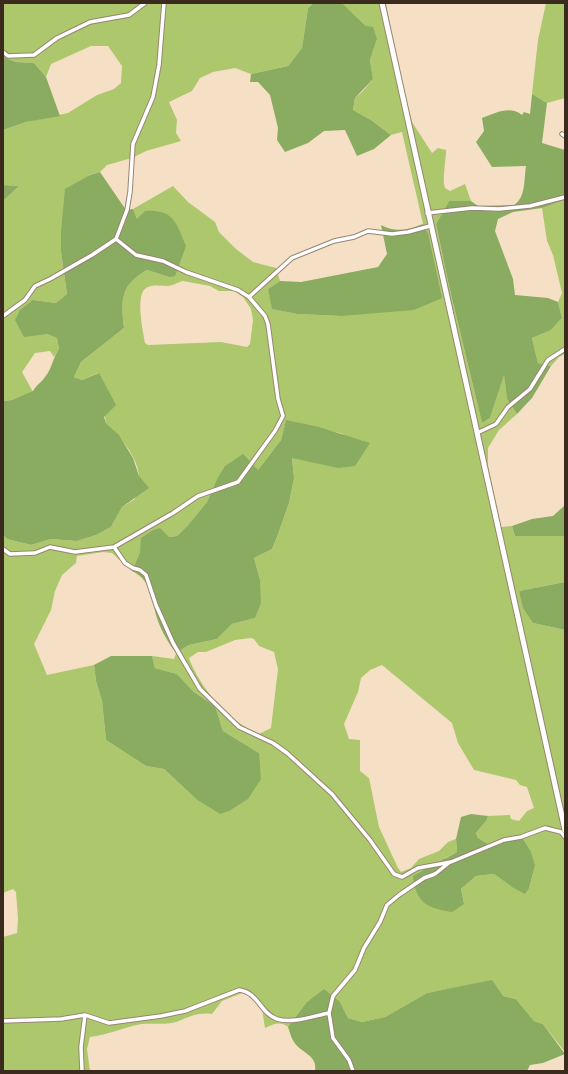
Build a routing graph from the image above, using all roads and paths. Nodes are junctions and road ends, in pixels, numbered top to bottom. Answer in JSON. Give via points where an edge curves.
{"nodes":[{"id":1,"x":145,"y":3,"type":"edge"},
{"id":2,"x":164,"y":3,"type":"edge"},
{"id":3,"x":382,"y":3,"type":"edge"},
{"id":4,"x":3,"y":52,"type":"edge"},
{"id":5,"x":565,"y":197,"type":"edge"},
{"id":6,"x":427,"y":213,"type":"junction"},
{"id":7,"x":430,"y":226,"type":"junction"},
{"id":8,"x":116,"y":239,"type":"junction"},
{"id":9,"x":249,"y":297,"type":"junction"},
{"id":10,"x":3,"y":316,"type":"edge"},
{"id":11,"x":565,"y":349,"type":"edge"},
{"id":12,"x":477,"y":433,"type":"junction"},
{"id":13,"x":114,"y":547,"type":"junction"},
{"id":14,"x":3,"y":549,"type":"edge"},
{"id":15,"x":565,"y":830,"type":"edge"},
{"id":16,"x":565,"y":836,"type":"edge"},
{"id":17,"x":451,"y":862,"type":"junction"},
{"id":18,"x":329,"y":1013,"type":"junction"},
{"id":19,"x":85,"y":1015,"type":"junction"},
{"id":20,"x":3,"y":1021,"type":"edge"},
{"id":21,"x":82,"y":1071,"type":"edge"},
{"id":22,"x":353,"y":1071,"type":"edge"}],
"edges":[{"from":1,"to":4,"type":"street","via":[[129,14],[90,22],[57,38],[34,55],[8,56]]},
{"from":2,"to":8,"type":"street","via":[[159,65],[153,98],[133,144],[130,192]]},
{"from":3,"to":6,"type":"street"},
{"from":5,"to":6,"type":"street","via":[[499,209],[472,208]]},
{"from":6,"to":7,"type":"street"},
{"from":7,"to":9,"type":"street","via":[[392,234],[368,231],[334,241],[292,258]]},
{"from":7,"to":12,"type":"street"},
{"from":8,"to":9,"type":"street","via":[[136,255],[164,261],[186,272],[238,290]]},
{"from":8,"to":10,"type":"street","via":[[35,286],[24,300]]},
{"from":9,"to":13,"type":"street","via":[[265,316],[268,324],[282,420],[238,482],[198,496]]},
{"from":11,"to":12,"type":"street","via":[[548,360],[530,389],[508,407],[496,424]]},
{"from":12,"to":15,"type":"street"},
{"from":13,"to":14,"type":"street","via":[[75,552],[50,546],[35,553],[10,554]]},
{"from":13,"to":17,"type":"street","via":[[126,563],[146,575],[173,643],[200,689],[239,727],[273,743],[287,753],[332,794],[394,874],[402,877],[418,868]]},
{"from":16,"to":17,"type":"street","via":[[561,832],[545,828],[521,838],[504,840]]},
{"from":17,"to":18,"type":"street","via":[[387,905],[355,970],[333,996]]},
{"from":18,"to":19,"type":"street","via":[[302,1019],[277,1018],[269,1014],[254,996],[247,991],[239,990],[185,1011],[161,1016],[109,1023]]},
{"from":18,"to":22,"type":"street","via":[[333,1038],[349,1060]]},
{"from":19,"to":20,"type":"street","via":[[61,1020]]},
{"from":19,"to":21,"type":"street","via":[[81,1047]]}]}
